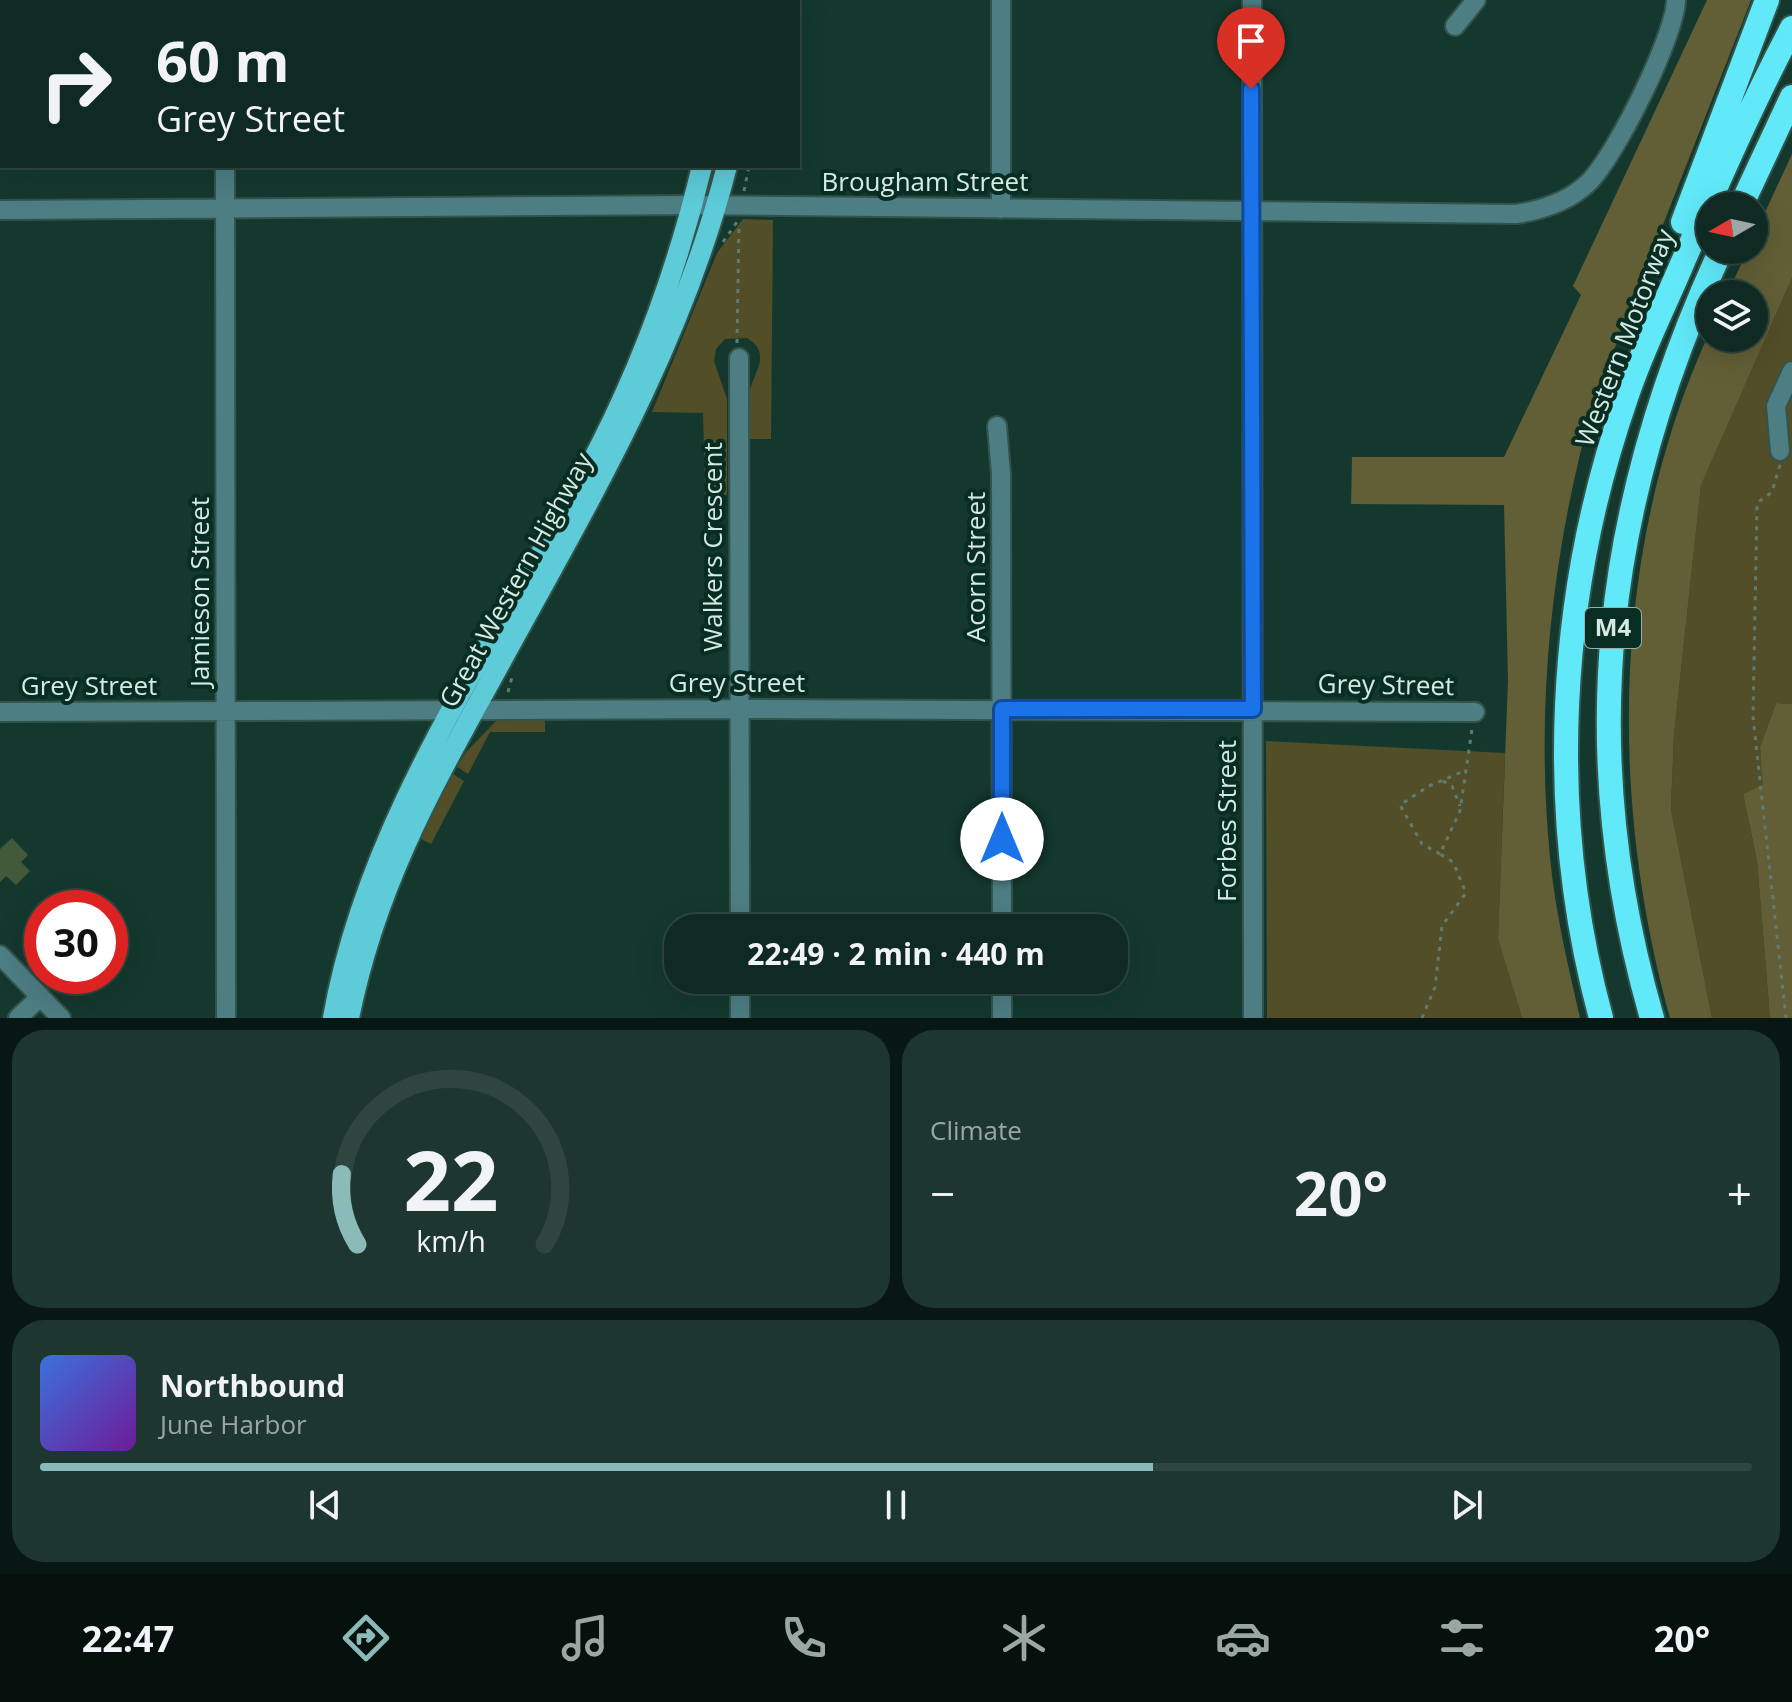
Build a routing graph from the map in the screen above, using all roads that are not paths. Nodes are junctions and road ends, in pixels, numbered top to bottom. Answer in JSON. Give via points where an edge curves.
{"nodes":[{"id":1,"x":1001,"y":0,"type":"edge"},
{"id":2,"x":1252,"y":0,"type":"edge"},
{"id":3,"x":1476,"y":0,"type":"edge"},
{"id":4,"x":1676,"y":0,"type":"edge"},
{"id":5,"x":1767,"y":0,"type":"edge"},
{"id":6,"x":1455,"y":26,"type":"dead end"},
{"id":7,"x":1792,"y":28,"type":"edge"},
{"id":8,"x":1791,"y":100,"type":"edge"},
{"id":9,"x":225,"y":168,"type":"edge"},
{"id":10,"x":701,"y":168,"type":"edge"},
{"id":11,"x":727,"y":168,"type":"edge"},
{"id":12,"x":1748,"y":192,"type":"edge"},
{"id":13,"x":692,"y":205,"type":"junction"},
{"id":14,"x":717,"y":207,"type":"junction"},
{"id":15,"x":1001,"y":209,"type":"junction"},
{"id":16,"x":1251,"y":209,"type":"junction"},
{"id":17,"x":0,"y":210,"type":"edge"},
{"id":18,"x":225,"y":210,"type":"junction"},
{"id":19,"x":1715,"y":264,"type":"edge"},
{"id":20,"x":739,"y":358,"type":"road end"},
{"id":21,"x":1792,"y":371,"type":"edge"},
{"id":22,"x":997,"y":426,"type":"dead end"},
{"id":23,"x":1780,"y":451,"type":"road end"},
{"id":24,"x":1587,"y":539,"type":"junction"},
{"id":25,"x":739,"y":709,"type":"junction"},
{"id":26,"x":1002,"y":709,"type":"junction"},
{"id":27,"x":1253,"y":709,"type":"junction"},
{"id":28,"x":465,"y":710,"type":"junction"},
{"id":29,"x":0,"y":712,"type":"edge"},
{"id":30,"x":226,"y":712,"type":"junction"},
{"id":31,"x":1475,"y":712,"type":"road end"},
{"id":32,"x":740,"y":914,"type":"edge"},
{"id":33,"x":1002,"y":914,"type":"edge"},
{"id":34,"x":0,"y":955,"type":"edge"},
{"id":35,"x":740,"y":994,"type":"edge"},
{"id":36,"x":1002,"y":994,"type":"edge"},
{"id":37,"x":40,"y":997,"type":"junction"},
{"id":38,"x":18,"y":1018,"type":"edge"},
{"id":39,"x":61,"y":1018,"type":"edge"},
{"id":40,"x":226,"y":1018,"type":"edge"},
{"id":41,"x":333,"y":1018,"type":"edge"},
{"id":42,"x":349,"y":1018,"type":"edge"},
{"id":43,"x":740,"y":1018,"type":"edge"},
{"id":44,"x":1002,"y":1018,"type":"edge"},
{"id":45,"x":1253,"y":1018,"type":"edge"},
{"id":46,"x":1601,"y":1018,"type":"edge"},
{"id":47,"x":1652,"y":1018,"type":"edge"}],
"edges":[{"from":1,"to":15,"type":"street"},
{"from":2,"to":16,"type":"street","name":"Forbes Street"},
{"from":3,"to":6,"type":"street"},
{"from":4,"to":16,"type":"street","name":"Brougham Street","via":[[1666,40],[1607,159],[1588,184],[1556,204],[1504,215]]},
{"from":5,"to":24,"type":"highway","via":[[1615,394],[1585,498]]},
{"from":7,"to":24,"type":"highway","name":"Western Motorway","number":"M4","via":[[1719,177],[1647,344],[1611,444]]},
{"from":8,"to":12,"type":"highway"},
{"from":9,"to":18,"type":"street","name":"Jamieson Street"},
{"from":10,"to":13,"type":"main road","name":"Great Western Highway"},
{"from":11,"to":14,"type":"main road","name":"Great Western Highway"},
{"from":13,"to":14,"type":"street","name":"Brougham Street"},
{"from":13,"to":18,"type":"street","name":"Brougham Street"},
{"from":13,"to":28,"type":"main road","name":"Great Western Highway","via":[[655,321],[619,406]]},
{"from":14,"to":15,"type":"street","name":"Brougham Street"},
{"from":14,"to":28,"type":"main road","name":"Great Western Highway","via":[[694,280],[608,470]]},
{"from":15,"to":16,"type":"street","name":"Brougham Street"},
{"from":16,"to":27,"type":"street","name":"Forbes Street"},
{"from":17,"to":18,"type":"street","name":"Brougham Street"},
{"from":18,"to":30,"type":"street","name":"Jamieson Street"},
{"from":19,"to":47,"type":"highway","name":"Western Motorway","number":"M4","via":[[1675,354],[1639,471],[1610,649],[1608,751],[1618,866]]},
{"from":20,"to":25,"type":"street","name":"Walkers Crescent"},
{"from":21,"to":23,"type":"street","via":[[1776,406]]},
{"from":22,"to":26,"type":"street","name":"Acorn Street"},
{"from":24,"to":46,"type":"highway","name":"Western Motorway","number":"M4","via":[[1569,661],[1567,772],[1575,886]]},
{"from":25,"to":26,"type":"street","name":"Grey Street"},
{"from":25,"to":28,"type":"street","name":"Grey Street"},
{"from":25,"to":32,"type":"street","name":"Walkers Crescent"},
{"from":26,"to":27,"type":"street","name":"Grey Street"},
{"from":26,"to":33,"type":"street","name":"Acorn Street"},
{"from":27,"to":31,"type":"street","name":"Grey Street"},
{"from":27,"to":45,"type":"street","name":"Forbes Street"},
{"from":28,"to":30,"type":"street","name":"Grey Street"},
{"from":28,"to":41,"type":"main road","name":"Great Western Highway","via":[[397,816],[351,938]]},
{"from":28,"to":42,"type":"main road","name":"Great Western Highway","via":[[389,879]]},
{"from":29,"to":30,"type":"street","name":"Grey Street"},
{"from":30,"to":40,"type":"street","name":"Jamieson Street"},
{"from":34,"to":37,"type":"street"},
{"from":35,"to":43,"type":"street"},
{"from":36,"to":44,"type":"street"},
{"from":37,"to":38,"type":"street"},
{"from":37,"to":39,"type":"street"}]}
